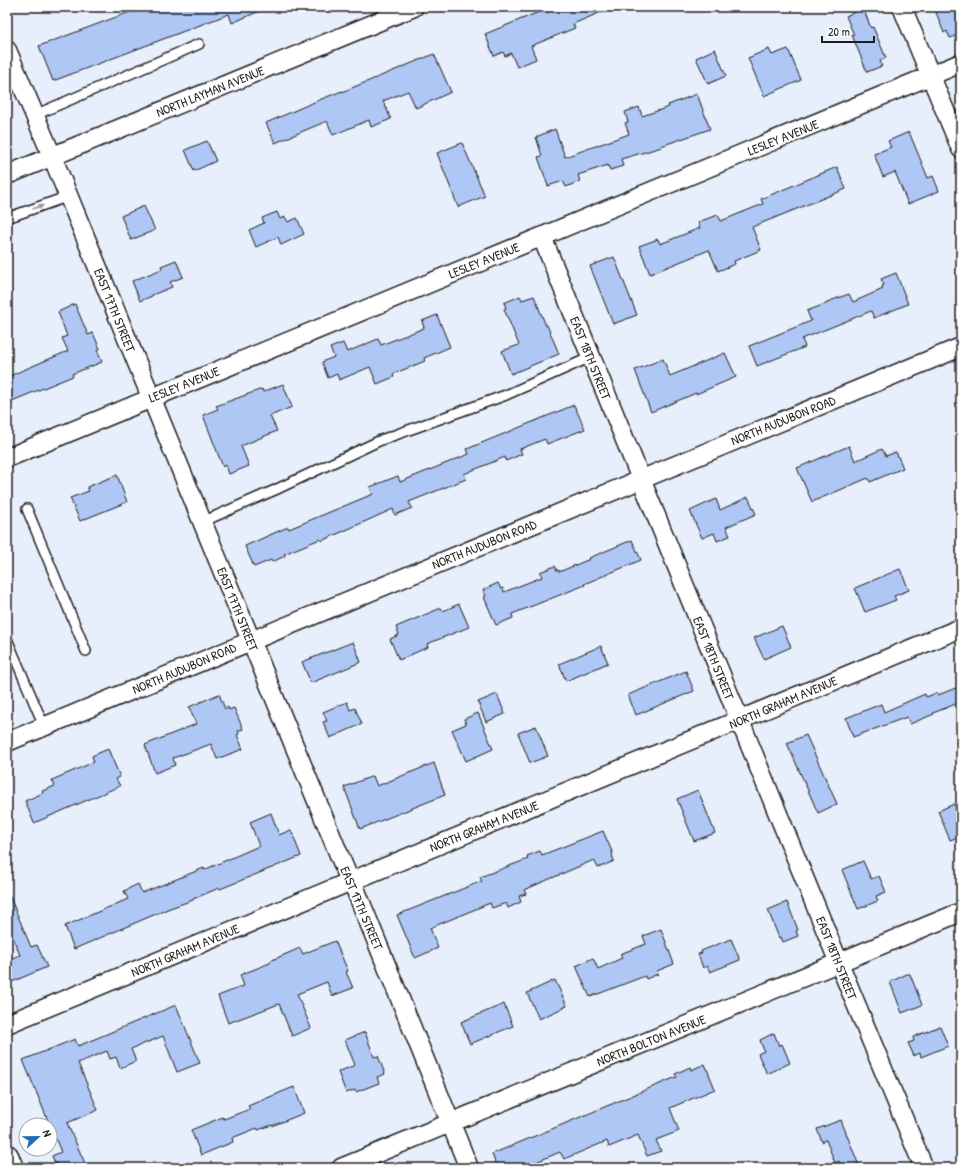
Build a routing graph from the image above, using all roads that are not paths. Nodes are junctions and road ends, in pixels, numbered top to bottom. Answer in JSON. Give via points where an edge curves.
{"nodes":[{"id":1,"x":414,"y":7,"type":"edge"},
{"id":2,"x":902,"y":7,"type":"edge"},
{"id":3,"x":199,"y":44,"type":"dead end"},
{"id":4,"x":7,"y":50,"type":"edge"},
{"id":5,"x":961,"y":63,"type":"edge"},
{"id":6,"x":931,"y":76,"type":"junction"},
{"id":7,"x":34,"y":115,"type":"junction"},
{"id":8,"x":961,"y":149,"type":"edge"},
{"id":9,"x":52,"y":156,"type":"junction"},
{"id":10,"x":7,"y":175,"type":"edge"},
{"id":11,"x":69,"y":196,"type":"junction"},
{"id":12,"x":7,"y":218,"type":"edge"},
{"id":13,"x":542,"y":237,"type":"junction"},
{"id":14,"x":961,"y":347,"type":"edge"},
{"id":15,"x":591,"y":357,"type":"junction"},
{"id":16,"x":151,"y":398,"type":"junction"},
{"id":17,"x":7,"y":458,"type":"edge"},
{"id":18,"x":641,"y":479,"type":"junction"},
{"id":19,"x":27,"y":509,"type":"dead end"},
{"id":20,"x":202,"y":522,"type":"junction"},
{"id":21,"x":961,"y":628,"type":"edge"},
{"id":22,"x":7,"y":639,"type":"edge"},
{"id":23,"x":250,"y":640,"type":"junction"},
{"id":24,"x":86,"y":651,"type":"dead end"},
{"id":25,"x":740,"y":721,"type":"junction"},
{"id":26,"x":44,"y":726,"type":"junction"},
{"id":27,"x":7,"y":742,"type":"edge"},
{"id":28,"x":352,"y":881,"type":"junction"},
{"id":29,"x":961,"y":912,"type":"edge"},
{"id":30,"x":839,"y":963,"type":"junction"},
{"id":31,"x":7,"y":1024,"type":"edge"},
{"id":32,"x":450,"y":1123,"type":"junction"},
{"id":33,"x":7,"y":1156,"type":"edge"},
{"id":34,"x":12,"y":1168,"type":"edge"},
{"id":35,"x":341,"y":1168,"type":"edge"},
{"id":36,"x":469,"y":1168,"type":"edge"},
{"id":37,"x":924,"y":1168,"type":"edge"}],
"edges":[{"from":1,"to":9,"type":"street","name":"NORTH LAYMAN AVENUE"},
{"from":2,"to":6,"type":"street"},
{"from":3,"to":7,"type":"lane"},
{"from":4,"to":7,"type":"street","name":"EAST 17TH STREET"},
{"from":5,"to":6,"type":"street","name":"LESLEY AVENUE"},
{"from":6,"to":8,"type":"street"},
{"from":6,"to":13,"type":"street","name":"LESLEY AVENUE"},
{"from":7,"to":9,"type":"street","name":"EAST 17TH STREET"},
{"from":9,"to":10,"type":"street","name":"NORTH LAYMAN AVENUE"},
{"from":9,"to":11,"type":"street","name":"EAST 17TH STREET"},
{"from":12,"to":11,"type":"lane","one_way":true},
{"from":11,"to":16,"type":"street","name":"EAST 17TH STREET"},
{"from":13,"to":15,"type":"street","name":"EAST 18TH STREET"},
{"from":13,"to":16,"type":"street","name":"LESLEY AVENUE"},
{"from":14,"to":18,"type":"street","name":"NORTH AUDUBON ROAD"},
{"from":15,"to":18,"type":"street","name":"EAST 18TH STREET"},
{"from":15,"to":20,"type":"lane","via":[[506,395],[381,440]]},
{"from":16,"to":17,"type":"street","name":"LESLEY AVENUE"},
{"from":16,"to":20,"type":"street","name":"EAST 17TH STREET"},
{"from":18,"to":23,"type":"street","name":"NORTH AUDUBON ROAD"},
{"from":18,"to":25,"type":"street","name":"EAST 18TH STREET"},
{"from":19,"to":24,"type":"lane"},
{"from":20,"to":23,"type":"street","name":"EAST 17TH STREET"},
{"from":21,"to":25,"type":"street","name":"NORTH GRAHAM AVENUE"},
{"from":22,"to":26,"type":"lane"},
{"from":23,"to":26,"type":"street","name":"NORTH AUDUBON ROAD"},
{"from":23,"to":28,"type":"street","name":"EAST 17TH STREET"},
{"from":25,"to":28,"type":"street","name":"NORTH GRAHAM AVENUE"},
{"from":25,"to":30,"type":"street","name":"EAST 18TH STREET"},
{"from":26,"to":27,"type":"street","name":"NORTH AUDUBON ROAD"},
{"from":28,"to":31,"type":"street","name":"NORTH GRAHAM AVENUE"},
{"from":28,"to":32,"type":"street","name":"EAST 17TH STREET"},
{"from":29,"to":30,"type":"street","name":"NORTH BOLTON AVENUE"},
{"from":30,"to":32,"type":"street","name":"NORTH BOLTON AVENUE"},
{"from":30,"to":37,"type":"street","name":"EAST 18TH STREET"},
{"from":32,"to":35,"type":"street","name":"NORTH BOLTON AVENUE"},
{"from":32,"to":36,"type":"street","name":"EAST 17TH STREET"},
{"from":33,"to":34,"type":"main road"}]}
